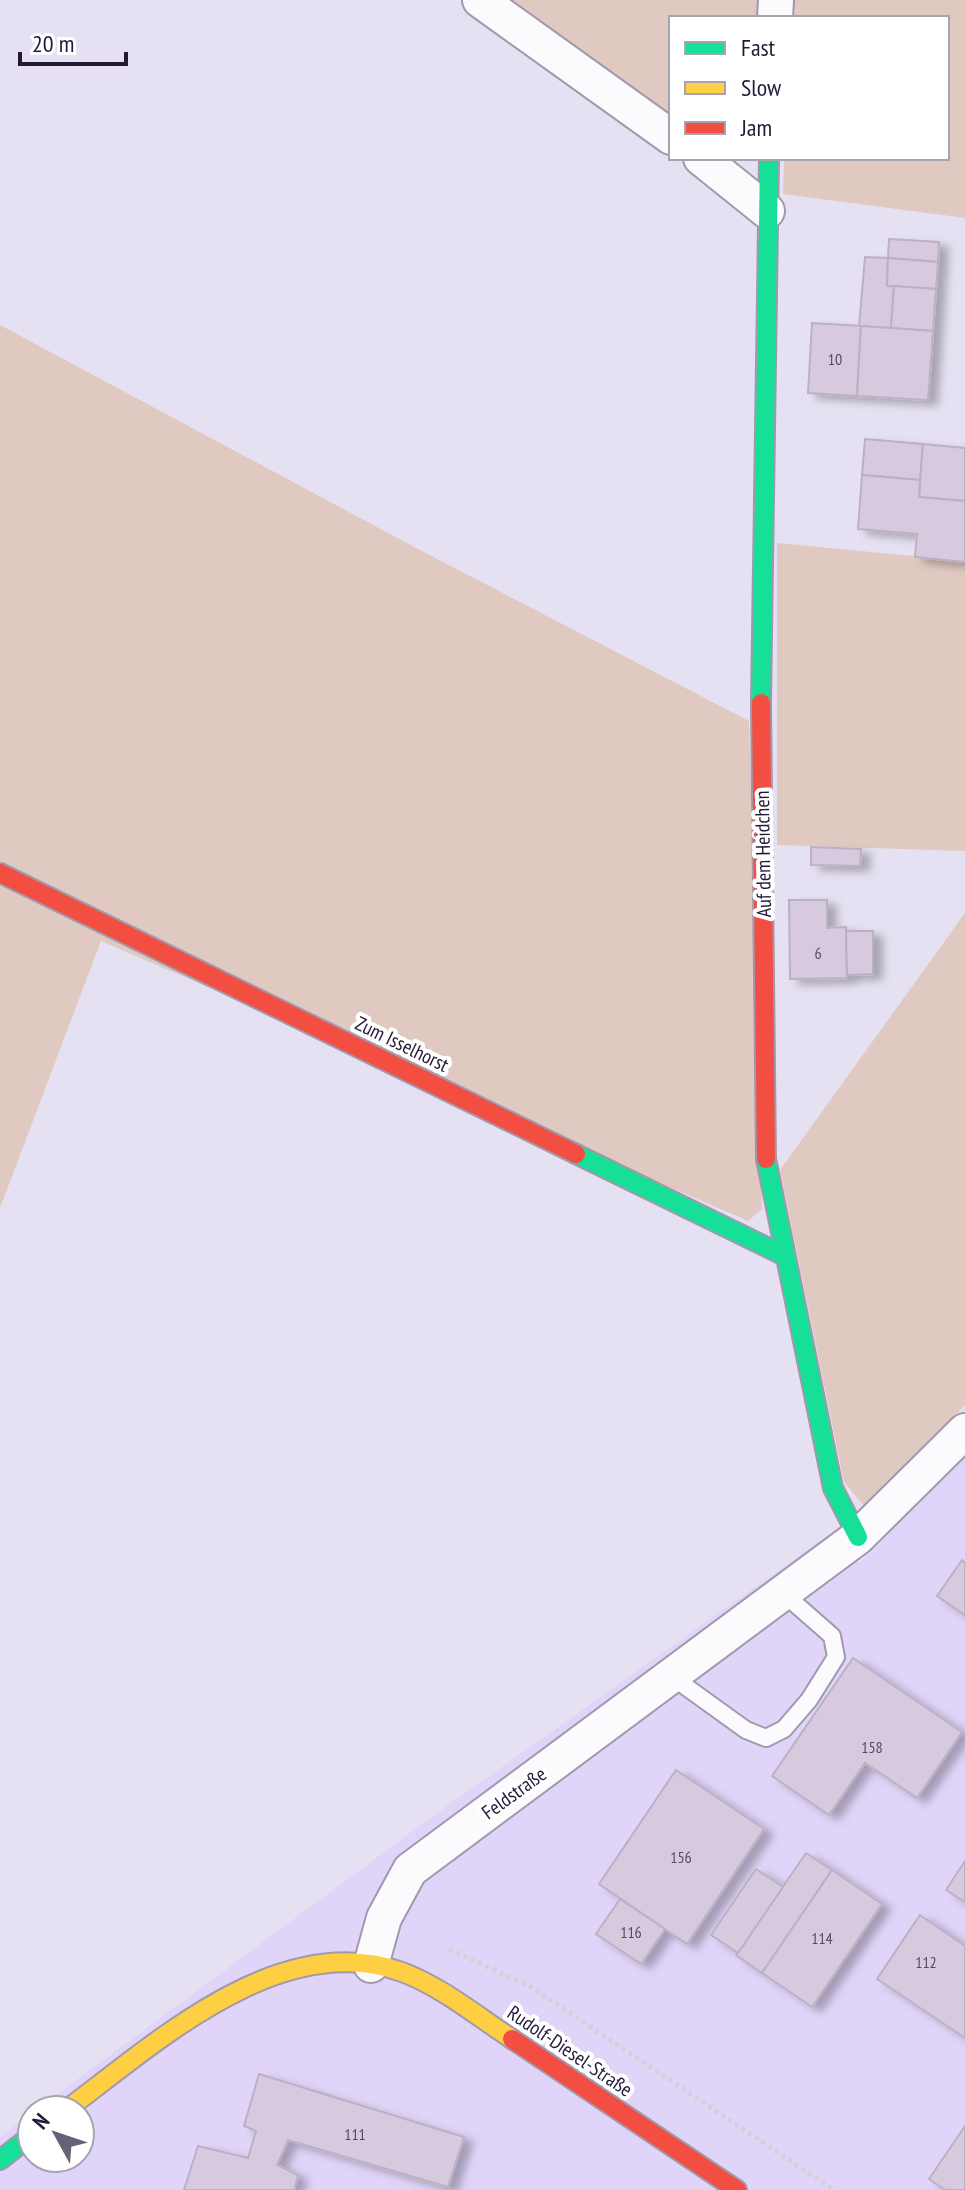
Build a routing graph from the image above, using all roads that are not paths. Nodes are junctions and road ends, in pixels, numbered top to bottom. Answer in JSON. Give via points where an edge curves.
{"nodes":[{"id":1,"x":480,"y":0,"type":"edge"},
{"id":2,"x":669,"y":136,"type":"edge"},
{"id":3,"x":703,"y":160,"type":"edge"},
{"id":4,"x":769,"y":160,"type":"edge"},
{"id":5,"x":767,"y":211,"type":"junction"},
{"id":6,"x":0,"y":873,"type":"edge"},
{"id":7,"x":785,"y":1256,"type":"junction"},
{"id":8,"x":965,"y":1431,"type":"edge"},
{"id":9,"x":858,"y":1537,"type":"junction"},
{"id":10,"x":783,"y":1593,"type":"junction"},
{"id":11,"x":671,"y":1676,"type":"junction"},
{"id":12,"x":371,"y":1965,"type":"junction"},
{"id":13,"x":88,"y":2094,"type":"edge"},
{"id":14,"x":16,"y":2148,"type":"edge"},
{"id":15,"x":0,"y":2160,"type":"edge"},
{"id":16,"x":737,"y":2190,"type":"edge"}],
"edges":[{"from":1,"to":2,"type":"street"},
{"from":3,"to":5,"type":"street"},
{"from":4,"to":5,"type":"street","name":"Auf dem Heidchen"},
{"from":5,"to":7,"type":"street","name":"Auf dem Heidchen","via":[[761,709],[766,1160]]},
{"from":6,"to":7,"type":"street","name":"Zum Isselhorst"},
{"from":7,"to":9,"type":"street","name":"Auf dem Heidchen","via":[[833,1488]]},
{"from":8,"to":9,"type":"street","name":"Feldstraße"},
{"from":9,"to":10,"type":"street","name":"Feldstraße"},
{"from":10,"to":11,"type":"street","name":"Feldstraße"},
{"from":10,"to":11,"type":"lane","via":[[832,1636],[836,1657],[784,1729],[766,1738],[746,1730]]},
{"from":11,"to":12,"type":"street","name":"Feldstraße","via":[[410,1870],[384,1918]]},
{"from":12,"to":13,"type":"street","via":[[282,1973],[234,1991]]},
{"from":12,"to":16,"type":"street","name":"Rudolf-Diesel-Straße","via":[[402,1972],[443,1993]]},
{"from":14,"to":15,"type":"street"}]}
